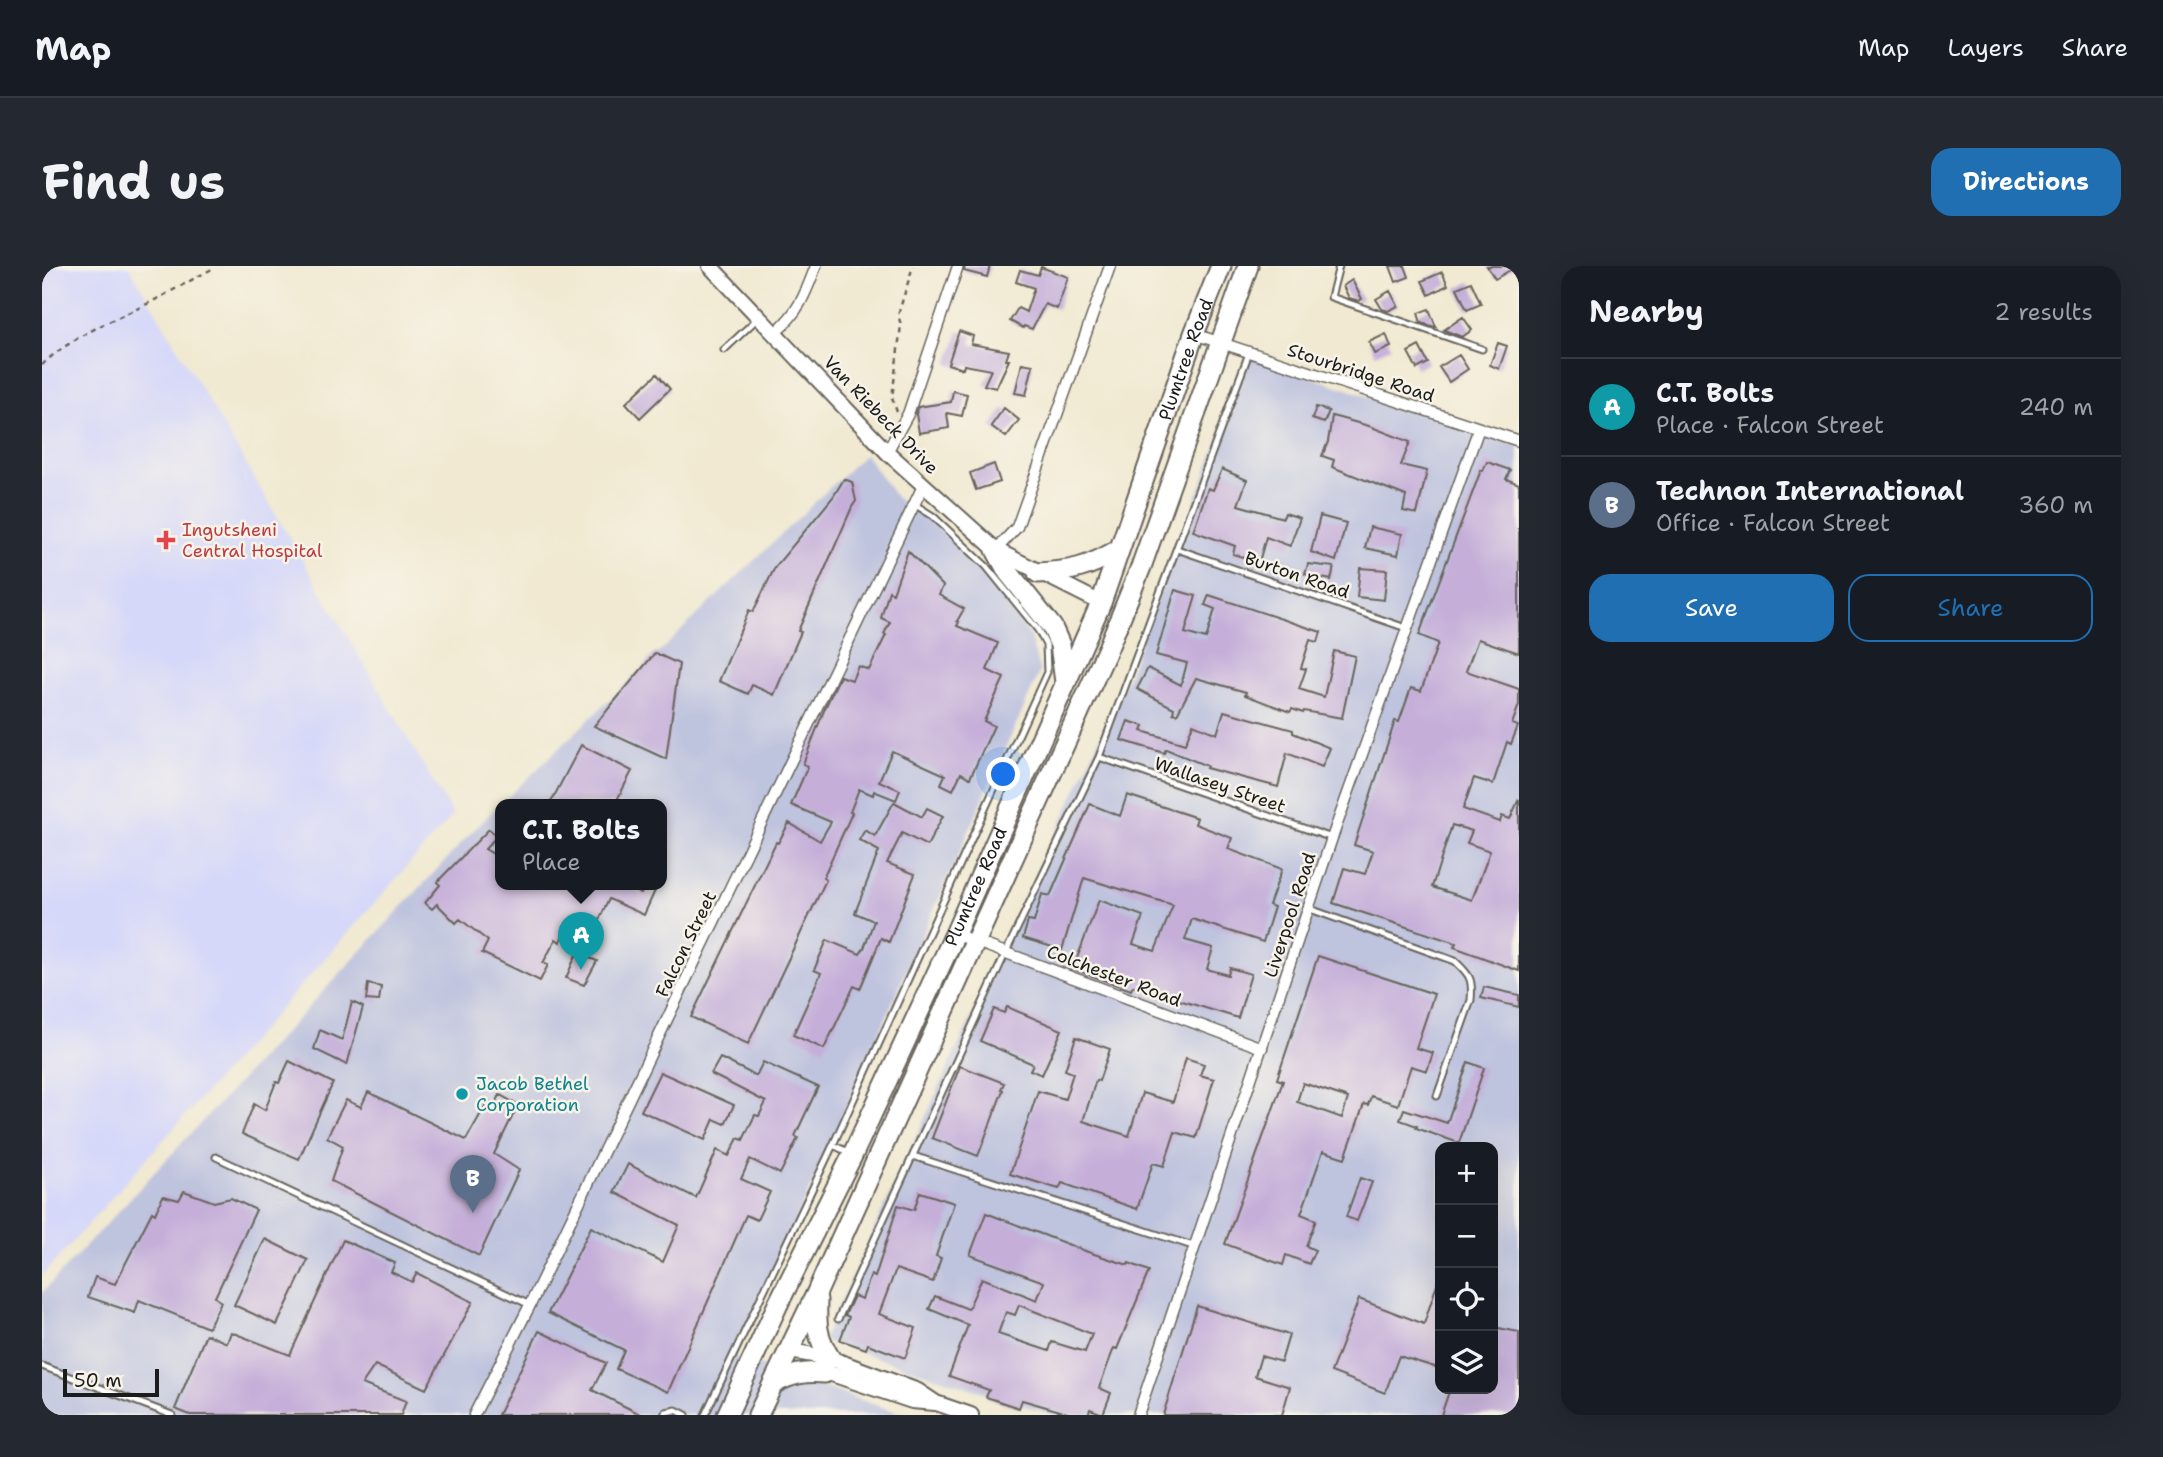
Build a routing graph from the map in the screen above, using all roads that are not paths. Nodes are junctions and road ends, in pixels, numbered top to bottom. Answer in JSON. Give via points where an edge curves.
{"nodes":[{"id":1,"x":710,"y":266,"type":"edge"},
{"id":2,"x":816,"y":266,"type":"edge"},
{"id":3,"x":958,"y":266,"type":"edge"},
{"id":4,"x":1110,"y":266,"type":"edge"},
{"id":5,"x":1221,"y":266,"type":"edge"},
{"id":6,"x":1248,"y":266,"type":"edge"},
{"id":7,"x":1339,"y":266,"type":"edge"},
{"id":8,"x":759,"y":317,"type":"junction"},
{"id":9,"x":775,"y":333,"type":"junction"},
{"id":10,"x":1194,"y":334,"type":"junction"},
{"id":11,"x":1219,"y":344,"type":"junction"},
{"id":12,"x":1482,"y":349,"type":"dead end"},
{"id":13,"x":724,"y":350,"type":"dead end"},
{"id":14,"x":1249,"y":353,"type":"junction"},
{"id":15,"x":1479,"y":428,"type":"junction"},
{"id":16,"x":1519,"y":441,"type":"edge"},
{"id":17,"x":887,"y":452,"type":"junction"},
{"id":18,"x":923,"y":486,"type":"junction"},
{"id":19,"x":914,"y":503,"type":"junction"},
{"id":20,"x":1177,"y":549,"type":"junction"},
{"id":21,"x":996,"y":550,"type":"junction"},
{"id":22,"x":1118,"y":550,"type":"junction"},
{"id":23,"x":1141,"y":567,"type":"junction"},
{"id":24,"x":1038,"y":573,"type":"junction"},
{"id":25,"x":1101,"y":603,"type":"junction"},
{"id":26,"x":1409,"y":629,"type":"junction"},
{"id":27,"x":1108,"y":648,"type":"junction"},
{"id":28,"x":1065,"y":683,"type":"junction"},
{"id":29,"x":1099,"y":757,"type":"junction"},
{"id":30,"x":1332,"y":838,"type":"junction"},
{"id":31,"x":1310,"y":909,"type":"junction"},
{"id":32,"x":955,"y":934,"type":"junction"},
{"id":33,"x":977,"y":941,"type":"junction"},
{"id":34,"x":1006,"y":952,"type":"junction"},
{"id":35,"x":1262,"y":1048,"type":"junction"},
{"id":36,"x":1437,"y":1096,"type":"dead end"},
{"id":37,"x":833,"y":1145,"type":"junction"},
{"id":38,"x":853,"y":1154,"type":"junction"},
{"id":39,"x":913,"y":1156,"type":"junction"},
{"id":40,"x":216,"y":1157,"type":"dead end"},
{"id":41,"x":1194,"y":1246,"type":"junction"},
{"id":42,"x":817,"y":1292,"type":"junction"},
{"id":43,"x":778,"y":1304,"type":"junction"},
{"id":44,"x":530,"y":1305,"type":"junction"},
{"id":45,"x":838,"y":1319,"type":"dead end"},
{"id":46,"x":790,"y":1351,"type":"junction"},
{"id":47,"x":42,"y":1366,"type":"edge"},
{"id":48,"x":827,"y":1366,"type":"junction"},
{"id":49,"x":743,"y":1379,"type":"junction"},
{"id":50,"x":773,"y":1384,"type":"junction"},
{"id":51,"x":172,"y":1415,"type":"edge"},
{"id":52,"x":474,"y":1415,"type":"edge"},
{"id":53,"x":664,"y":1415,"type":"edge"},
{"id":54,"x":686,"y":1415,"type":"edge"},
{"id":55,"x":705,"y":1415,"type":"edge"},
{"id":56,"x":727,"y":1415,"type":"edge"},
{"id":57,"x":758,"y":1415,"type":"edge"},
{"id":58,"x":971,"y":1415,"type":"edge"},
{"id":59,"x":1138,"y":1415,"type":"edge"}],
"edges":[{"from":1,"to":8,"type":"street","name":"Van Riebeck Drive"},
{"from":2,"to":9,"type":"street","via":[[803,303]]},
{"from":3,"to":17,"type":"street","via":[[903,424]]},
{"from":4,"to":21,"type":"street","via":[[1017,527]]},
{"from":5,"to":10,"type":"highway","name":"Plumtree Road"},
{"from":6,"to":11,"type":"highway","name":"Plumtree Road"},
{"from":7,"to":12,"type":"lane","via":[[1331,297]]},
{"from":8,"to":9,"type":"street","name":"Van Riebeck Drive"},
{"from":8,"to":13,"type":"lane"},
{"from":9,"to":17,"type":"street","name":"Van Riebeck Drive"},
{"from":10,"to":11,"type":"street","name":"Stourbridge Road"},
{"from":10,"to":22,"type":"highway","name":"Plumtree Road"},
{"from":11,"to":14,"type":"street","name":"Stourbridge Road"},
{"from":11,"to":23,"type":"highway","name":"Plumtree Road"},
{"from":14,"to":15,"type":"street","name":"Stourbridge Road"},
{"from":14,"to":20,"type":"lane"},
{"from":15,"to":16,"type":"street","name":"Stourbridge Road"},
{"from":15,"to":26,"type":"street","name":"Liverpool Road"},
{"from":17,"to":18,"type":"street","name":"Van Riebeck Drive"},
{"from":18,"to":19,"type":"street","name":"Falcon Street"},
{"from":18,"to":21,"type":"street","name":"Van Riebeck Drive"},
{"from":19,"to":37,"type":"lane","via":[[986,566],[1038,630],[1046,645],[1047,672]]},
{"from":19,"to":44,"type":"street","name":"Falcon Street"},
{"from":20,"to":26,"type":"lane","name":"Burton Road"},
{"from":20,"to":29,"type":"lane"},
{"from":21,"to":24,"type":"street","name":"Van Riebeck Drive"},
{"from":21,"to":28,"type":"highway","via":[[1052,627],[1060,645]]},
{"from":22,"to":24,"type":"highway","via":[[1093,565]]},
{"from":22,"to":25,"type":"highway","name":"Plumtree Road"},
{"from":23,"to":25,"type":"highway","via":[[1118,593]]},
{"from":23,"to":27,"type":"highway","name":"Plumtree Road"},
{"from":24,"to":25,"type":"street","name":"Van Riebeck Drive"},
{"from":25,"to":27,"type":"highway","via":[[1108,625]]},
{"from":25,"to":28,"type":"highway","name":"Plumtree Road"},
{"from":26,"to":30,"type":"street","name":"Liverpool Road"},
{"from":27,"to":33,"type":"highway","name":"Plumtree Road"},
{"from":28,"to":32,"type":"highway","name":"Plumtree Road"},
{"from":29,"to":30,"type":"lane","name":"Wallasey Street"},
{"from":29,"to":34,"type":"lane"},
{"from":30,"to":31,"type":"street","name":"Liverpool Road"},
{"from":31,"to":35,"type":"street","name":"Liverpool Road"},
{"from":31,"to":36,"type":"lane","via":[[1455,961],[1469,974],[1471,1000]]},
{"from":32,"to":33,"type":"street","name":"Colchester Road"},
{"from":32,"to":38,"type":"highway","name":"Plumtree Road"},
{"from":33,"to":34,"type":"street","name":"Colchester Road"},
{"from":33,"to":42,"type":"highway","name":"Plumtree Road"},
{"from":34,"to":35,"type":"street","name":"Colchester Road"},
{"from":34,"to":39,"type":"lane"},
{"from":35,"to":41,"type":"street","name":"Liverpool Road"},
{"from":37,"to":38,"type":"lane"},
{"from":37,"to":55,"type":"lane"},
{"from":38,"to":43,"type":"highway","name":"Plumtree Road"},
{"from":39,"to":41,"type":"lane"},
{"from":39,"to":45,"type":"lane"},
{"from":40,"to":44,"type":"lane"},
{"from":41,"to":59,"type":"street","name":"Liverpool Road"},
{"from":42,"to":46,"type":"highway","name":"Plumtree Road"},
{"from":42,"to":48,"type":"highway","via":[[817,1331]]},
{"from":43,"to":46,"type":"highway","via":[[781,1336]]},
{"from":43,"to":49,"type":"highway","name":"Plumtree Road"},
{"from":44,"to":52,"type":"street","name":"Falcon Street"},
{"from":46,"to":48,"type":"street"},
{"from":46,"to":49,"type":"highway"},
{"from":46,"to":50,"type":"highway","name":"Plumtree Road"},
{"from":47,"to":51,"type":"lane"},
{"from":48,"to":50,"type":"highway"},
{"from":48,"to":58,"type":"street","via":[[912,1401],[936,1403]]},
{"from":49,"to":56,"type":"highway","name":"Plumtree Road"},
{"from":50,"to":57,"type":"highway","name":"Plumtree Road"},
{"from":53,"to":54,"type":"lane","via":[[676,1410]]}]}
